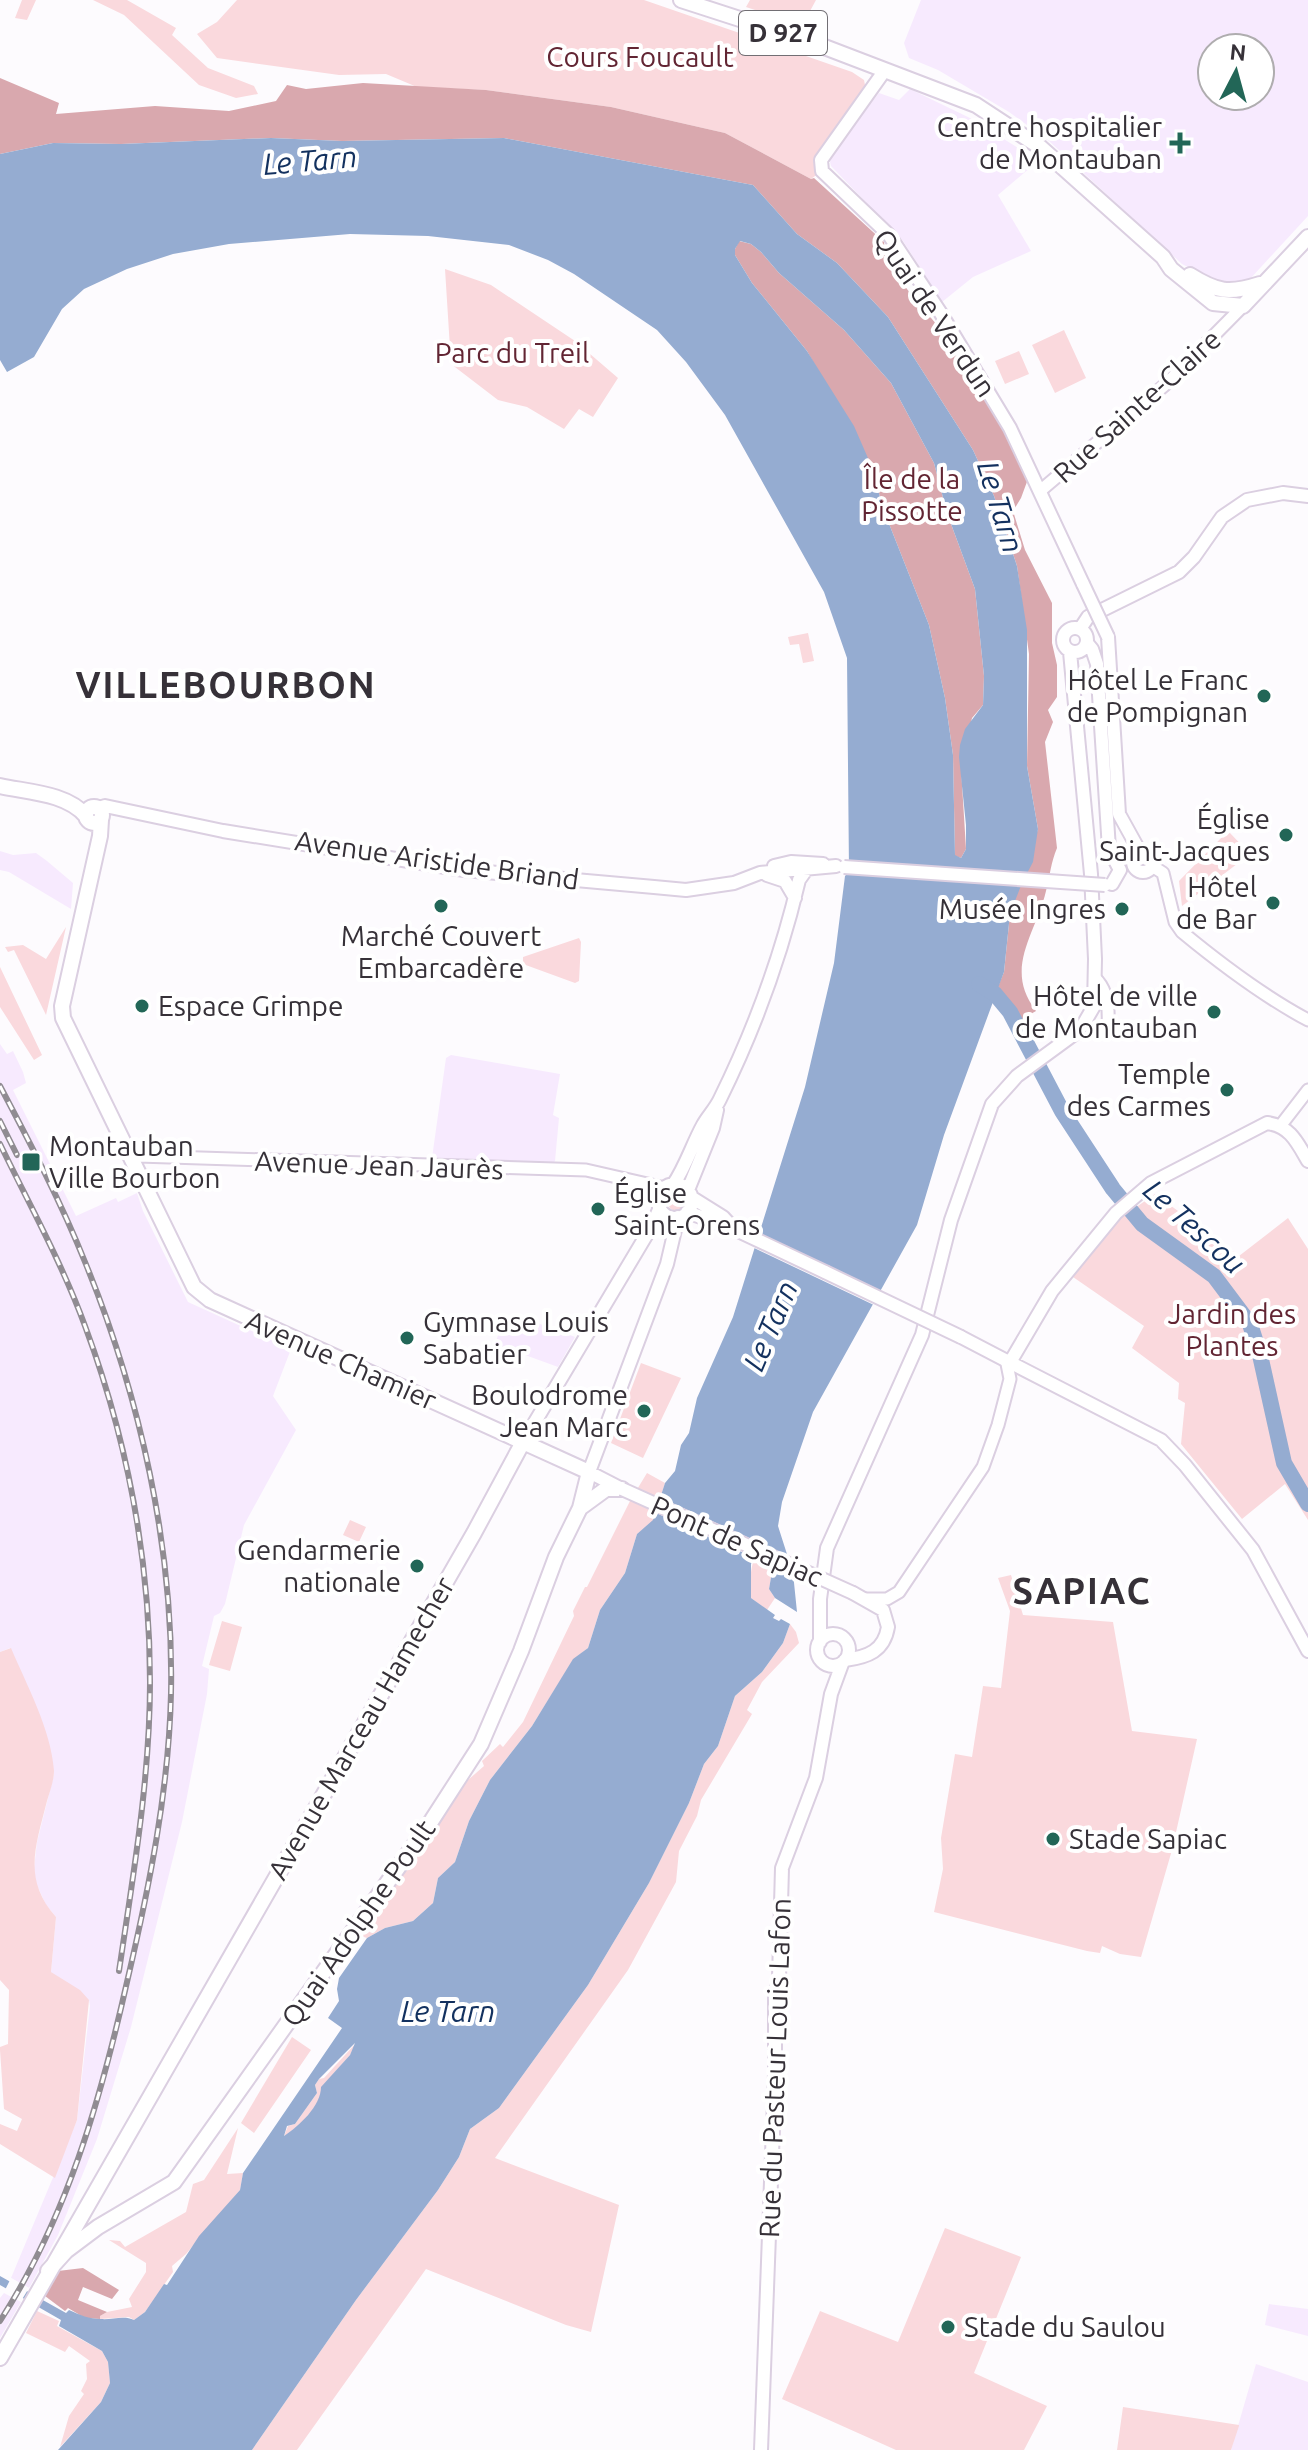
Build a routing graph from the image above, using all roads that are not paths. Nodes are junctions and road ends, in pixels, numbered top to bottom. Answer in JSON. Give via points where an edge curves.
{"nodes":[{"id":1,"x":681,"y":0,"type":"edge"},
{"id":2,"x":885,"y":70,"type":"junction"},
{"id":3,"x":1308,"y":237,"type":"edge"},
{"id":4,"x":1228,"y":308,"type":"junction"},
{"id":5,"x":1040,"y":491,"type":"junction"},
{"id":6,"x":1308,"y":496,"type":"edge"},
{"id":7,"x":1080,"y":629,"type":"junction"},
{"id":8,"x":1087,"y":643,"type":"junction"},
{"id":9,"x":1070,"y":652,"type":"junction"},
{"id":10,"x":0,"y":786,"type":"edge"},
{"id":11,"x":98,"y":814,"type":"junction"},
{"id":12,"x":1116,"y":861,"type":"junction"},
{"id":13,"x":1137,"y":862,"type":"junction"},
{"id":14,"x":806,"y":866,"type":"junction"},
{"id":15,"x":1152,"y":866,"type":"joint"},
{"id":16,"x":760,"y":873,"type":"junction"},
{"id":17,"x":1109,"y":885,"type":"junction"},
{"id":18,"x":795,"y":898,"type":"junction"},
{"id":19,"x":1095,"y":978,"type":"junction"},
{"id":20,"x":1094,"y":1005,"type":"junction"},
{"id":21,"x":1308,"y":1020,"type":"edge"},
{"id":22,"x":1308,"y":1090,"type":"edge"},
{"id":23,"x":719,"y":1103,"type":"junction"},
{"id":24,"x":1274,"y":1124,"type":"junction"},
{"id":25,"x":130,"y":1158,"type":"junction"},
{"id":26,"x":1308,"y":1161,"type":"edge"},
{"id":27,"x":690,"y":1194,"type":"junction"},
{"id":28,"x":664,"y":1195,"type":"junction"},
{"id":29,"x":683,"y":1215,"type":"junction"},
{"id":30,"x":734,"y":1229,"type":"junction"},
{"id":31,"x":1010,"y":1362,"type":"junction"},
{"id":32,"x":523,"y":1442,"type":"junction"},
{"id":33,"x":589,"y":1472,"type":"junction"},
{"id":34,"x":622,"y":1489,"type":"junction"},
{"id":35,"x":580,"y":1508,"type":"junction"},
{"id":36,"x":820,"y":1599,"type":"junction"},
{"id":37,"x":866,"y":1599,"type":"junction"},
{"id":38,"x":842,"y":1639,"type":"junction"},
{"id":39,"x":884,"y":1641,"type":"junction"},
{"id":40,"x":820,"y":1642,"type":"junction"},
{"id":41,"x":1308,"y":1651,"type":"edge"},
{"id":42,"x":844,"y":1662,"type":"junction"},
{"id":43,"x":824,"y":1663,"type":"junction"},
{"id":44,"x":831,"y":1694,"type":"junction"},
{"id":45,"x":89,"y":2199,"type":"junction"},
{"id":46,"x":105,"y":2224,"type":"junction"},
{"id":47,"x":48,"y":2271,"type":"junction"},
{"id":48,"x":0,"y":2358,"type":"edge"},
{"id":49,"x":761,"y":2450,"type":"edge"}],
"edges":[{"from":1,"to":2,"type":"main road","number":"D 927"},
{"from":2,"to":4,"type":"main road","via":[[976,105],[1040,147],[1171,269]]},
{"from":2,"to":5,"type":"main road","name":"Quai de Verdun","via":[[821,160],[822,171],[889,235],[1010,428]]},
{"from":3,"to":4,"type":"main road","name":"Rue Sainte-Claire","via":[[1264,283]]},
{"from":4,"to":5,"type":"street","name":"Rue Sainte-Claire","via":[[1166,384]]},
{"from":5,"to":13,"type":"main road","name":"Quai de Verdun","bridge":true,"via":[[1108,637],[1119,814]]},
{"from":6,"to":7,"type":"main road","via":[[1269,494],[1247,500],[1214,526],[1179,572],[1088,617]]},
{"from":7,"to":8,"type":"main road"},
{"from":7,"to":9,"type":"main road","via":[[1063,635]]},
{"from":8,"to":9,"type":"main road"},
{"from":8,"to":12,"type":"main road","via":[[1097,664],[1109,849]]},
{"from":9,"to":19,"type":"main road"},
{"from":10,"to":11,"type":"main road","name":"Avenue Aristide Briand","via":[[50,796]]},
{"from":11,"to":16,"type":"main road","name":"Avenue Aristide Briand","via":[[464,870],[686,890]]},
{"from":11,"to":25,"type":"main road","name":"Avenue Chamier","via":[[97,846],[63,1018]]},
{"from":12,"to":13,"type":"main road"},
{"from":12,"to":17,"type":"main road","via":[[1119,875]]},
{"from":13,"to":15,"type":"main road","via":[[1151,855]]},
{"from":13,"to":17,"type":"main road","via":[[1127,879]]},
{"from":14,"to":16,"type":"main road","name":"Avenue Aristide Briand","via":[[774,866]]},
{"from":14,"to":17,"type":"main road","bridge":true},
{"from":14,"to":18,"type":"main road"},
{"from":15,"to":21,"type":"street","via":[[1163,873],[1182,932]]},
{"from":16,"to":18,"type":"main road","via":[[785,881]]},
{"from":18,"to":23,"type":"main road","via":[[777,965]]},
{"from":19,"to":20,"type":"main road"},
{"from":19,"to":20,"type":"street","via":[[1109,1008],[1102,1001]]},
{"from":20,"to":36,"type":"main road","via":[[1083,1025],[1005,1086],[989,1112],[951,1220],[918,1344],[827,1548]]},
{"from":22,"to":24,"type":"street"},
{"from":23,"to":27,"type":"main road"},
{"from":23,"to":28,"type":"main road","name":"Avenue Marceau Hamecher","via":[[703,1124],[682,1173]]},
{"from":24,"to":26,"type":"main road","via":[[1291,1136]]},
{"from":24,"to":31,"type":"main road","via":[[1151,1183],[1116,1213],[1052,1291]]},
{"from":25,"to":28,"type":"street","name":"Avenue Jean Jaurès","via":[[586,1170]]},
{"from":25,"to":32,"type":"main road","name":"Avenue Chamier","via":[[190,1280],[210,1300]]},
{"from":27,"to":28,"type":"main road","via":[[683,1186]]},
{"from":27,"to":29,"type":"main road","via":[[692,1205]]},
{"from":27,"to":30,"type":"main road"},
{"from":28,"to":29,"type":"main road","via":[[665,1214]]},
{"from":28,"to":32,"type":"main road","name":"Avenue Marceau Hamecher","via":[[653,1224]]},
{"from":29,"to":30,"type":"main road"},
{"from":29,"to":33,"type":"main road","name":"Quai Adolphe Poult"},
{"from":30,"to":31,"type":"main road","bridge":true},
{"from":31,"to":37,"type":"street","via":[[1010,1379],[983,1467],[899,1592],[887,1599]]},
{"from":31,"to":41,"type":"main road","via":[[1161,1440],[1253,1550]]},
{"from":32,"to":33,"type":"main road","name":"Avenue Chamier"},
{"from":32,"to":45,"type":"main road","name":"Avenue Marceau Hamecher"},
{"from":33,"to":34,"type":"main road","name":"Avenue Chamier"},
{"from":33,"to":35,"type":"main road","name":"Quai Adolphe Poult"},
{"from":34,"to":35,"type":"main road","via":[[606,1489]]},
{"from":34,"to":37,"type":"main road","name":"Pont de Sapiac","bridge":true},
{"from":35,"to":46,"type":"main road","name":"Quai Adolphe Poult","via":[[481,1744],[453,1788],[174,2182]]},
{"from":36,"to":38,"type":"main road"},
{"from":36,"to":40,"type":"main road"},
{"from":37,"to":39,"type":"main road","via":[[885,1614]]},
{"from":38,"to":39,"type":"main road","via":[[867,1648]]},
{"from":38,"to":40,"type":"main road","via":[[825,1636]]},
{"from":38,"to":42,"type":"main road","via":[[849,1654]]},
{"from":39,"to":42,"type":"main road","via":[[874,1653]]},
{"from":40,"to":43,"type":"main road","via":[[818,1655]]},
{"from":42,"to":43,"type":"main road"},
{"from":42,"to":44,"type":"main road","name":"Rue du Pasteur Louis Lafon"},
{"from":43,"to":44,"type":"main road","name":"Rue du Pasteur Louis Lafon"},
{"from":44,"to":49,"type":"main road","name":"Rue du Pasteur Louis Lafon","via":[[816,1778],[782,1868]]},
{"from":45,"to":46,"type":"main road","via":[[85,2213],[93,2224]]},
{"from":45,"to":47,"type":"main road","name":"Avenue Marceau Hamecher"},
{"from":46,"to":47,"type":"main road","name":"Quai Adolphe Poult"},
{"from":47,"to":48,"type":"main road","name":"Avenue Marceau Hamecher"}]}
